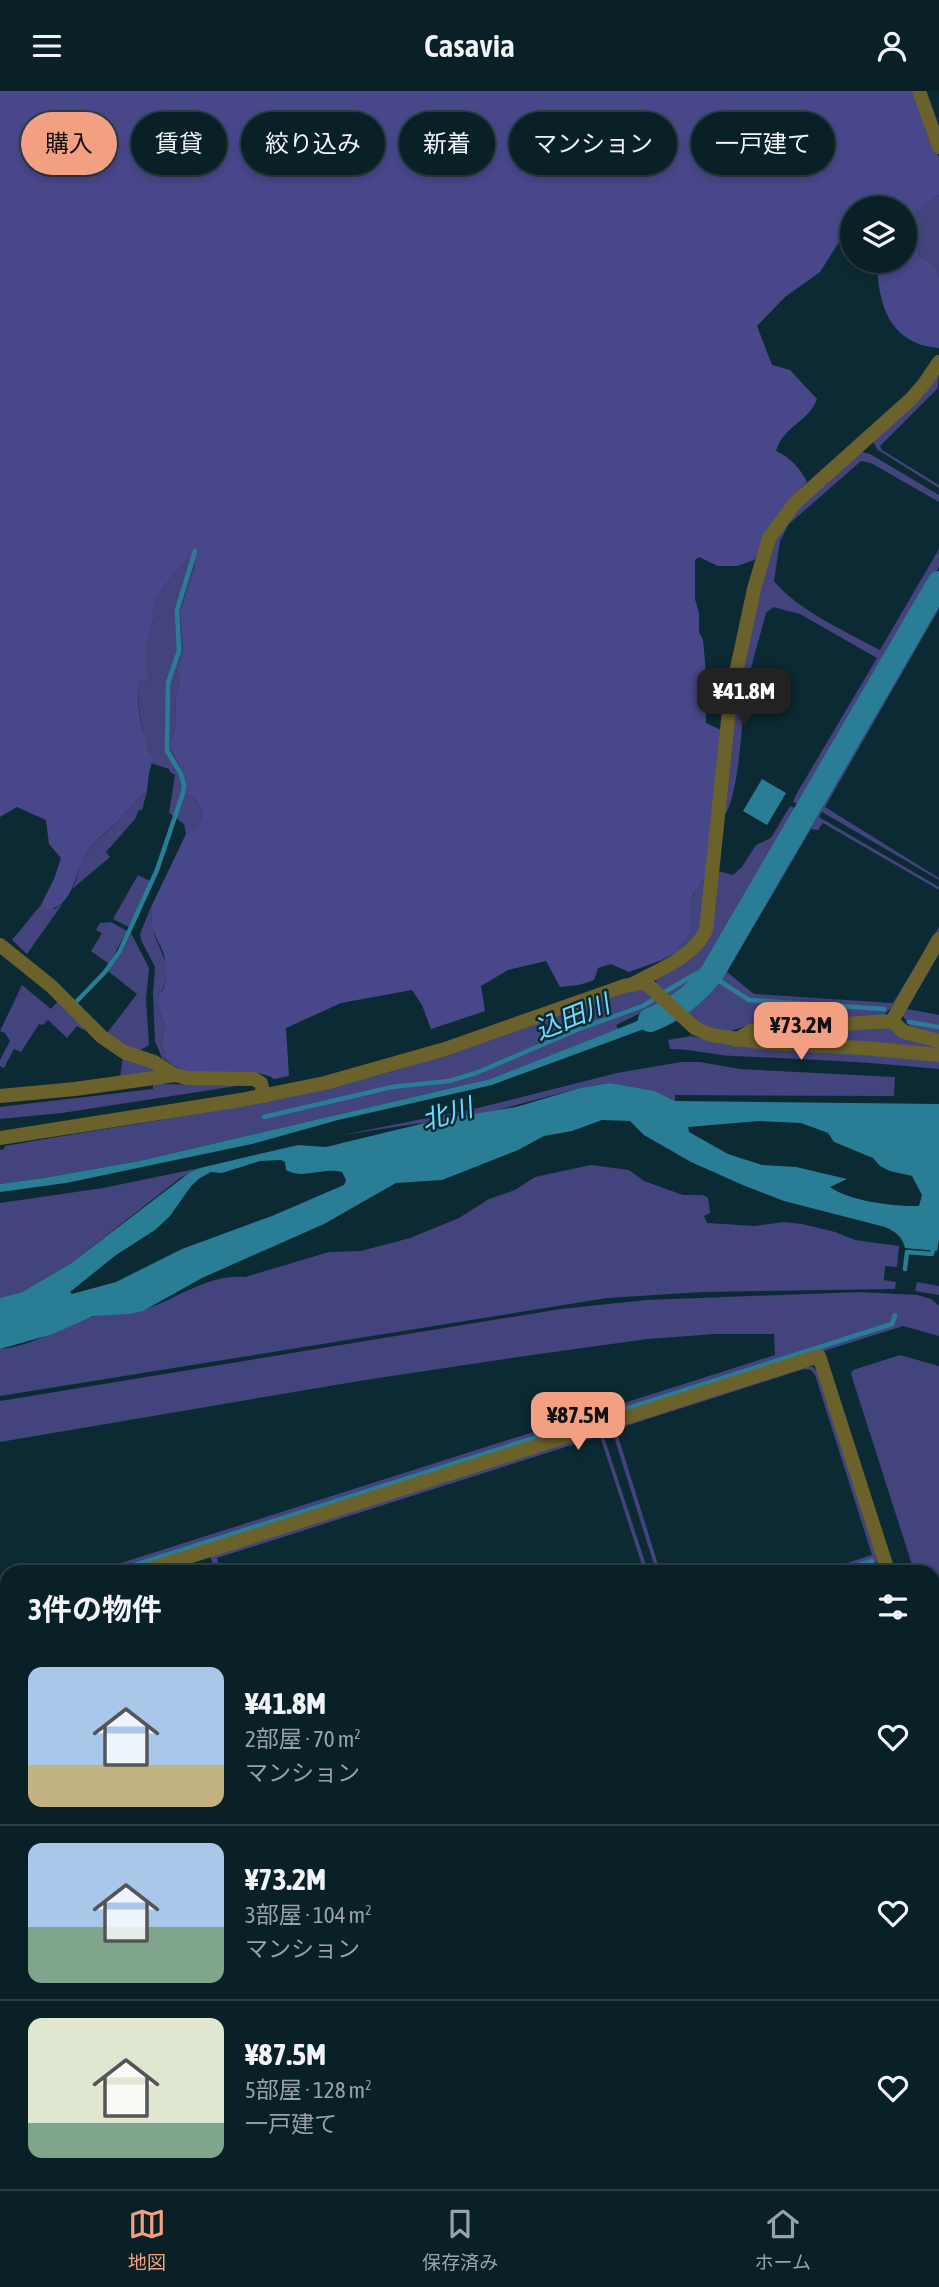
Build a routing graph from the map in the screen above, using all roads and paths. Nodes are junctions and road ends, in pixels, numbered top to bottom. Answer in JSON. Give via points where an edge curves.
{"nodes":[{"id":1,"x":919,"y":91,"type":"edge"},
{"id":2,"x":939,"y":147,"type":"edge"},
{"id":3,"x":939,"y":362,"type":"edge"},
{"id":4,"x":939,"y":939,"type":"edge"},
{"id":5,"x":0,"y":945,"type":"edge"},
{"id":6,"x":633,"y":984,"type":"junction"},
{"id":7,"x":891,"y":1021,"type":"junction"},
{"id":8,"x":736,"y":1039,"type":"junction"},
{"id":9,"x":939,"y":1041,"type":"edge"},
{"id":10,"x":939,"y":1055,"type":"edge"},
{"id":11,"x":175,"y":1075,"type":"junction"},
{"id":12,"x":264,"y":1095,"type":"junction"},
{"id":13,"x":0,"y":1096,"type":"edge"},
{"id":14,"x":0,"y":1138,"type":"edge"},
{"id":15,"x":163,"y":1565,"type":"edge"},
{"id":16,"x":886,"y":1565,"type":"edge"}],
"edges":[{"from":1,"to":2,"type":"street"},
{"from":3,"to":6,"type":"street","via":[[911,398],[795,503],[769,538],[730,701],[706,930],[691,950]]},
{"from":4,"to":7,"type":"street"},
{"from":5,"to":11,"type":"street","via":[[51,986],[102,1037]]},
{"from":6,"to":8,"type":"street","via":[[652,987],[702,1032]]},
{"from":6,"to":12,"type":"street","via":[[411,1059]]},
{"from":7,"to":8,"type":"street","via":[[762,1029]]},
{"from":7,"to":9,"type":"street","via":[[904,1032]]},
{"from":8,"to":10,"type":"street"},
{"from":11,"to":12,"type":"street","via":[[254,1079],[261,1083]]},
{"from":11,"to":13,"type":"street"},
{"from":12,"to":14,"type":"street"},
{"from":15,"to":16,"type":"street","via":[[820,1356]]}]}
